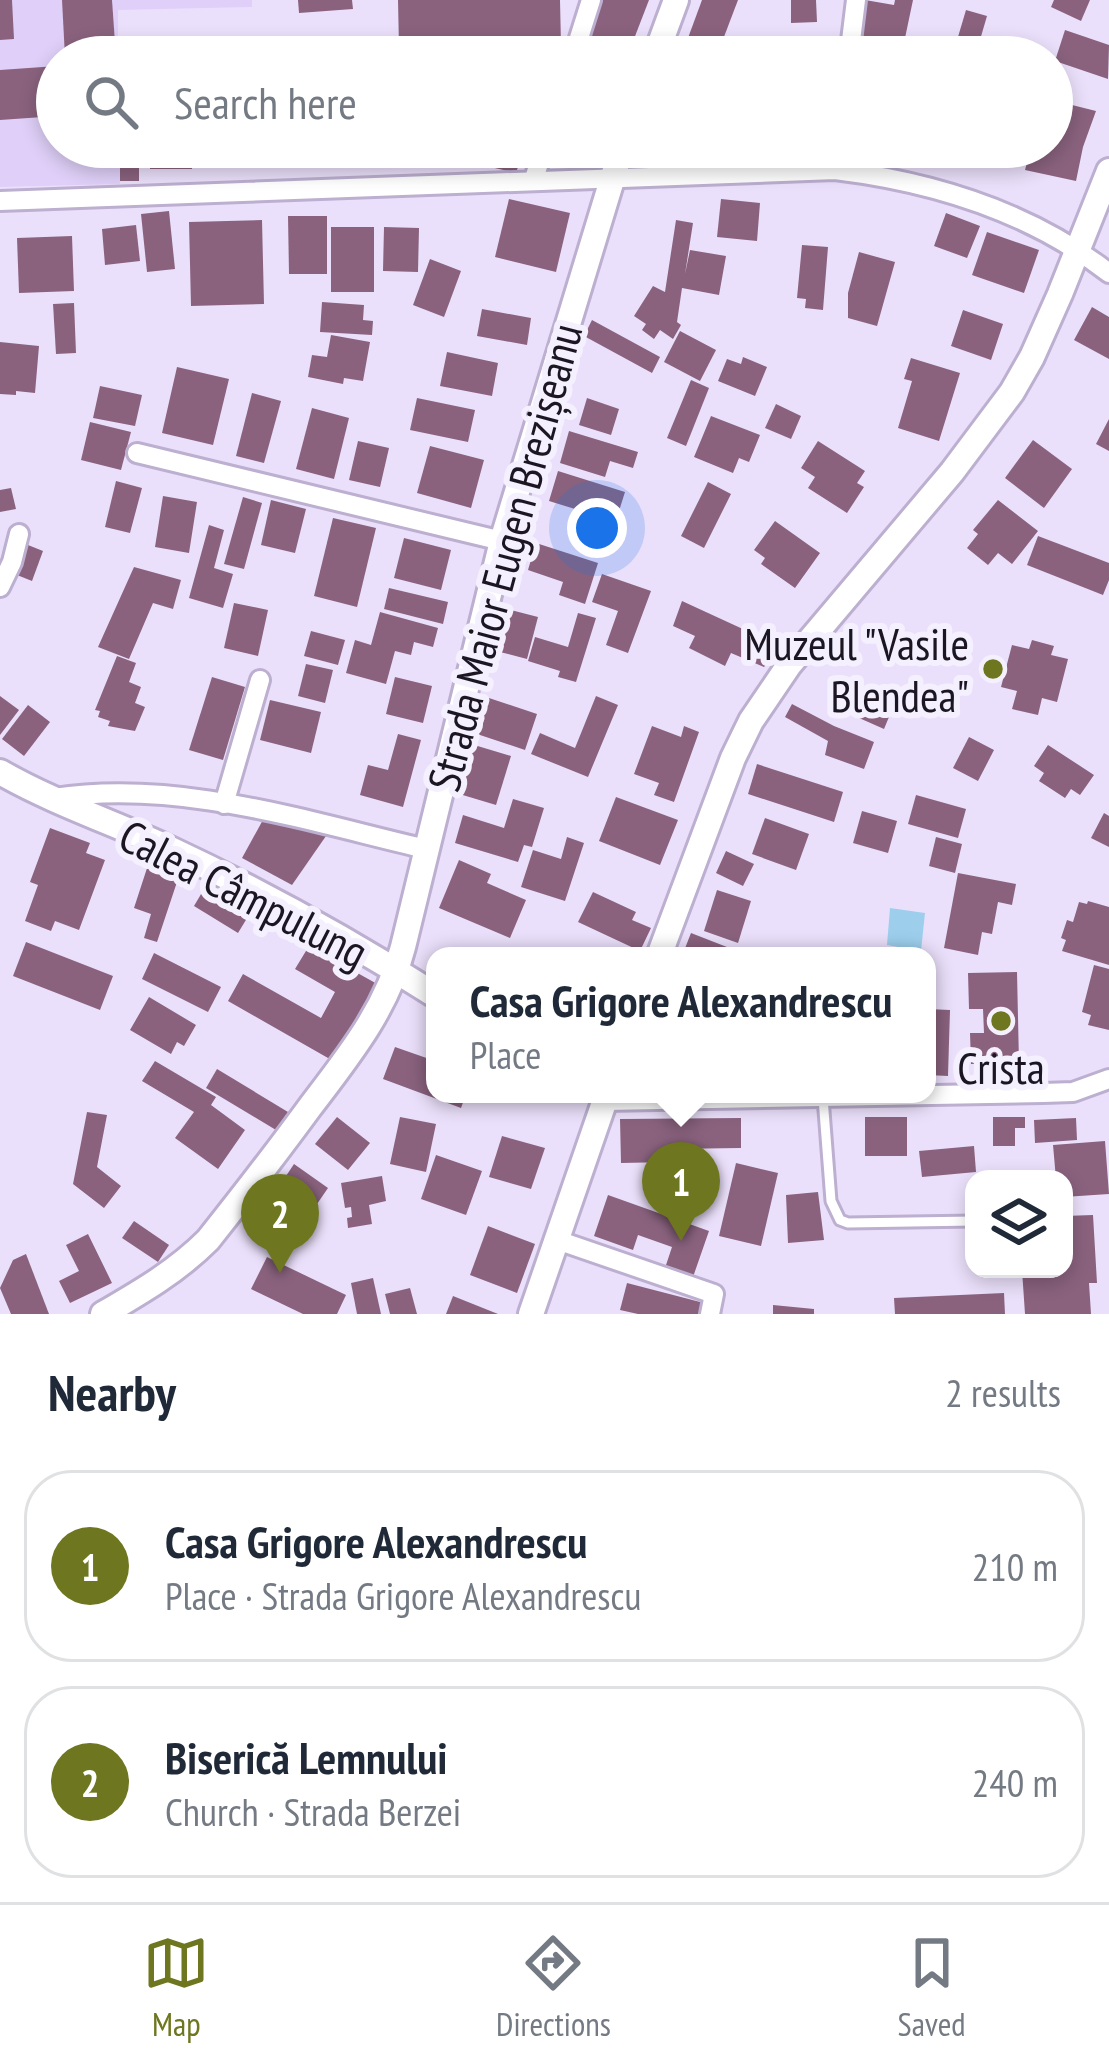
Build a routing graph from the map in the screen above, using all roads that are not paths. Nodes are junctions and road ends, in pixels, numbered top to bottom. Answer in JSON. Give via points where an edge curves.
{"nodes":[{"id":1,"x":591,"y":0,"type":"edge"},
{"id":2,"x":676,"y":0,"type":"edge"},
{"id":3,"x":856,"y":0,"type":"edge"},
{"id":4,"x":580,"y":36,"type":"edge"},
{"id":5,"x":663,"y":36,"type":"edge"},
{"id":6,"x":852,"y":36,"type":"edge"},
{"id":7,"x":537,"y":168,"type":"edge"},
{"id":8,"x":614,"y":168,"type":"edge"},
{"id":9,"x":835,"y":170,"type":"joint"},
{"id":10,"x":1109,"y":171,"type":"edge"},
{"id":11,"x":610,"y":178,"type":"junction"},
{"id":12,"x":534,"y":179,"type":"junction"},
{"id":13,"x":0,"y":200,"type":"edge"},
{"id":14,"x":1078,"y":249,"type":"junction"},
{"id":15,"x":1109,"y":273,"type":"edge"},
{"id":16,"x":137,"y":453,"type":"dead end"},
{"id":17,"x":19,"y":534,"type":"dead end"},
{"id":18,"x":502,"y":541,"type":"junction"},
{"id":19,"x":0,"y":587,"type":"edge"},
{"id":20,"x":260,"y":680,"type":"dead end"},
{"id":21,"x":2,"y":780,"type":"edge"},
{"id":22,"x":50,"y":799,"type":"junction"},
{"id":23,"x":224,"y":804,"type":"junction"},
{"id":24,"x":426,"y":849,"type":"junction"},
{"id":25,"x":662,"y":947,"type":"edge"},
{"id":26,"x":397,"y":971,"type":"junction"},
{"id":27,"x":426,"y":989,"type":"edge"},
{"id":28,"x":1109,"y":1079,"type":"edge"},
{"id":29,"x":936,"y":1095,"type":"edge"},
{"id":30,"x":598,"y":1103,"type":"edge"},
{"id":31,"x":823,"y":1103,"type":"edge"},
{"id":32,"x":965,"y":1221,"type":"edge"},
{"id":33,"x":556,"y":1240,"type":"junction"},
{"id":34,"x":104,"y":1314,"type":"edge"},
{"id":35,"x":531,"y":1314,"type":"edge"},
{"id":36,"x":710,"y":1314,"type":"edge"}],
"edges":[{"from":1,"to":4,"type":"street"},
{"from":2,"to":5,"type":"street"},
{"from":3,"to":6,"type":"street"},
{"from":7,"to":12,"type":"street"},
{"from":8,"to":11,"type":"street","name":"Strada Maior Eugen Brezișeanu"},
{"from":9,"to":11,"type":"street"},
{"from":9,"to":14,"type":"street","via":[[959,195]]},
{"from":10,"to":14,"type":"street"},
{"from":11,"to":12,"type":"street"},
{"from":11,"to":18,"type":"street","name":"Strada Maior Eugen Brezișeanu"},
{"from":12,"to":13,"type":"street"},
{"from":14,"to":15,"type":"street"},
{"from":14,"to":25,"type":"street","via":[[1012,392],[751,721]]},
{"from":16,"to":18,"type":"street"},
{"from":17,"to":19,"type":"street"},
{"from":18,"to":24,"type":"street","name":"Strada Maior Eugen Brezișeanu"},
{"from":20,"to":23,"type":"street"},
{"from":21,"to":22,"type":"street","name":"Calea Câmpulung"},
{"from":22,"to":23,"type":"street","name":"Calea Câmpulung","via":[[131,793]]},
{"from":22,"to":26,"type":"street","name":"Calea Câmpulung","via":[[181,854]]},
{"from":23,"to":24,"type":"street","name":"Calea Câmpulung"},
{"from":24,"to":26,"type":"street","name":"Strada Maior Eugen Brezișeanu"},
{"from":26,"to":27,"type":"street","name":"Calea Câmpulung"},
{"from":26,"to":34,"type":"street","name":"Strada Maior Eugen Brezișeanu","via":[[343,1064],[208,1240]]},
{"from":28,"to":29,"type":"street","via":[[1073,1091]]},
{"from":30,"to":33,"type":"street"},
{"from":31,"to":32,"type":"lane","via":[[839,1220]]},
{"from":33,"to":35,"type":"street"},
{"from":33,"to":36,"type":"street","via":[[714,1294]]}]}
